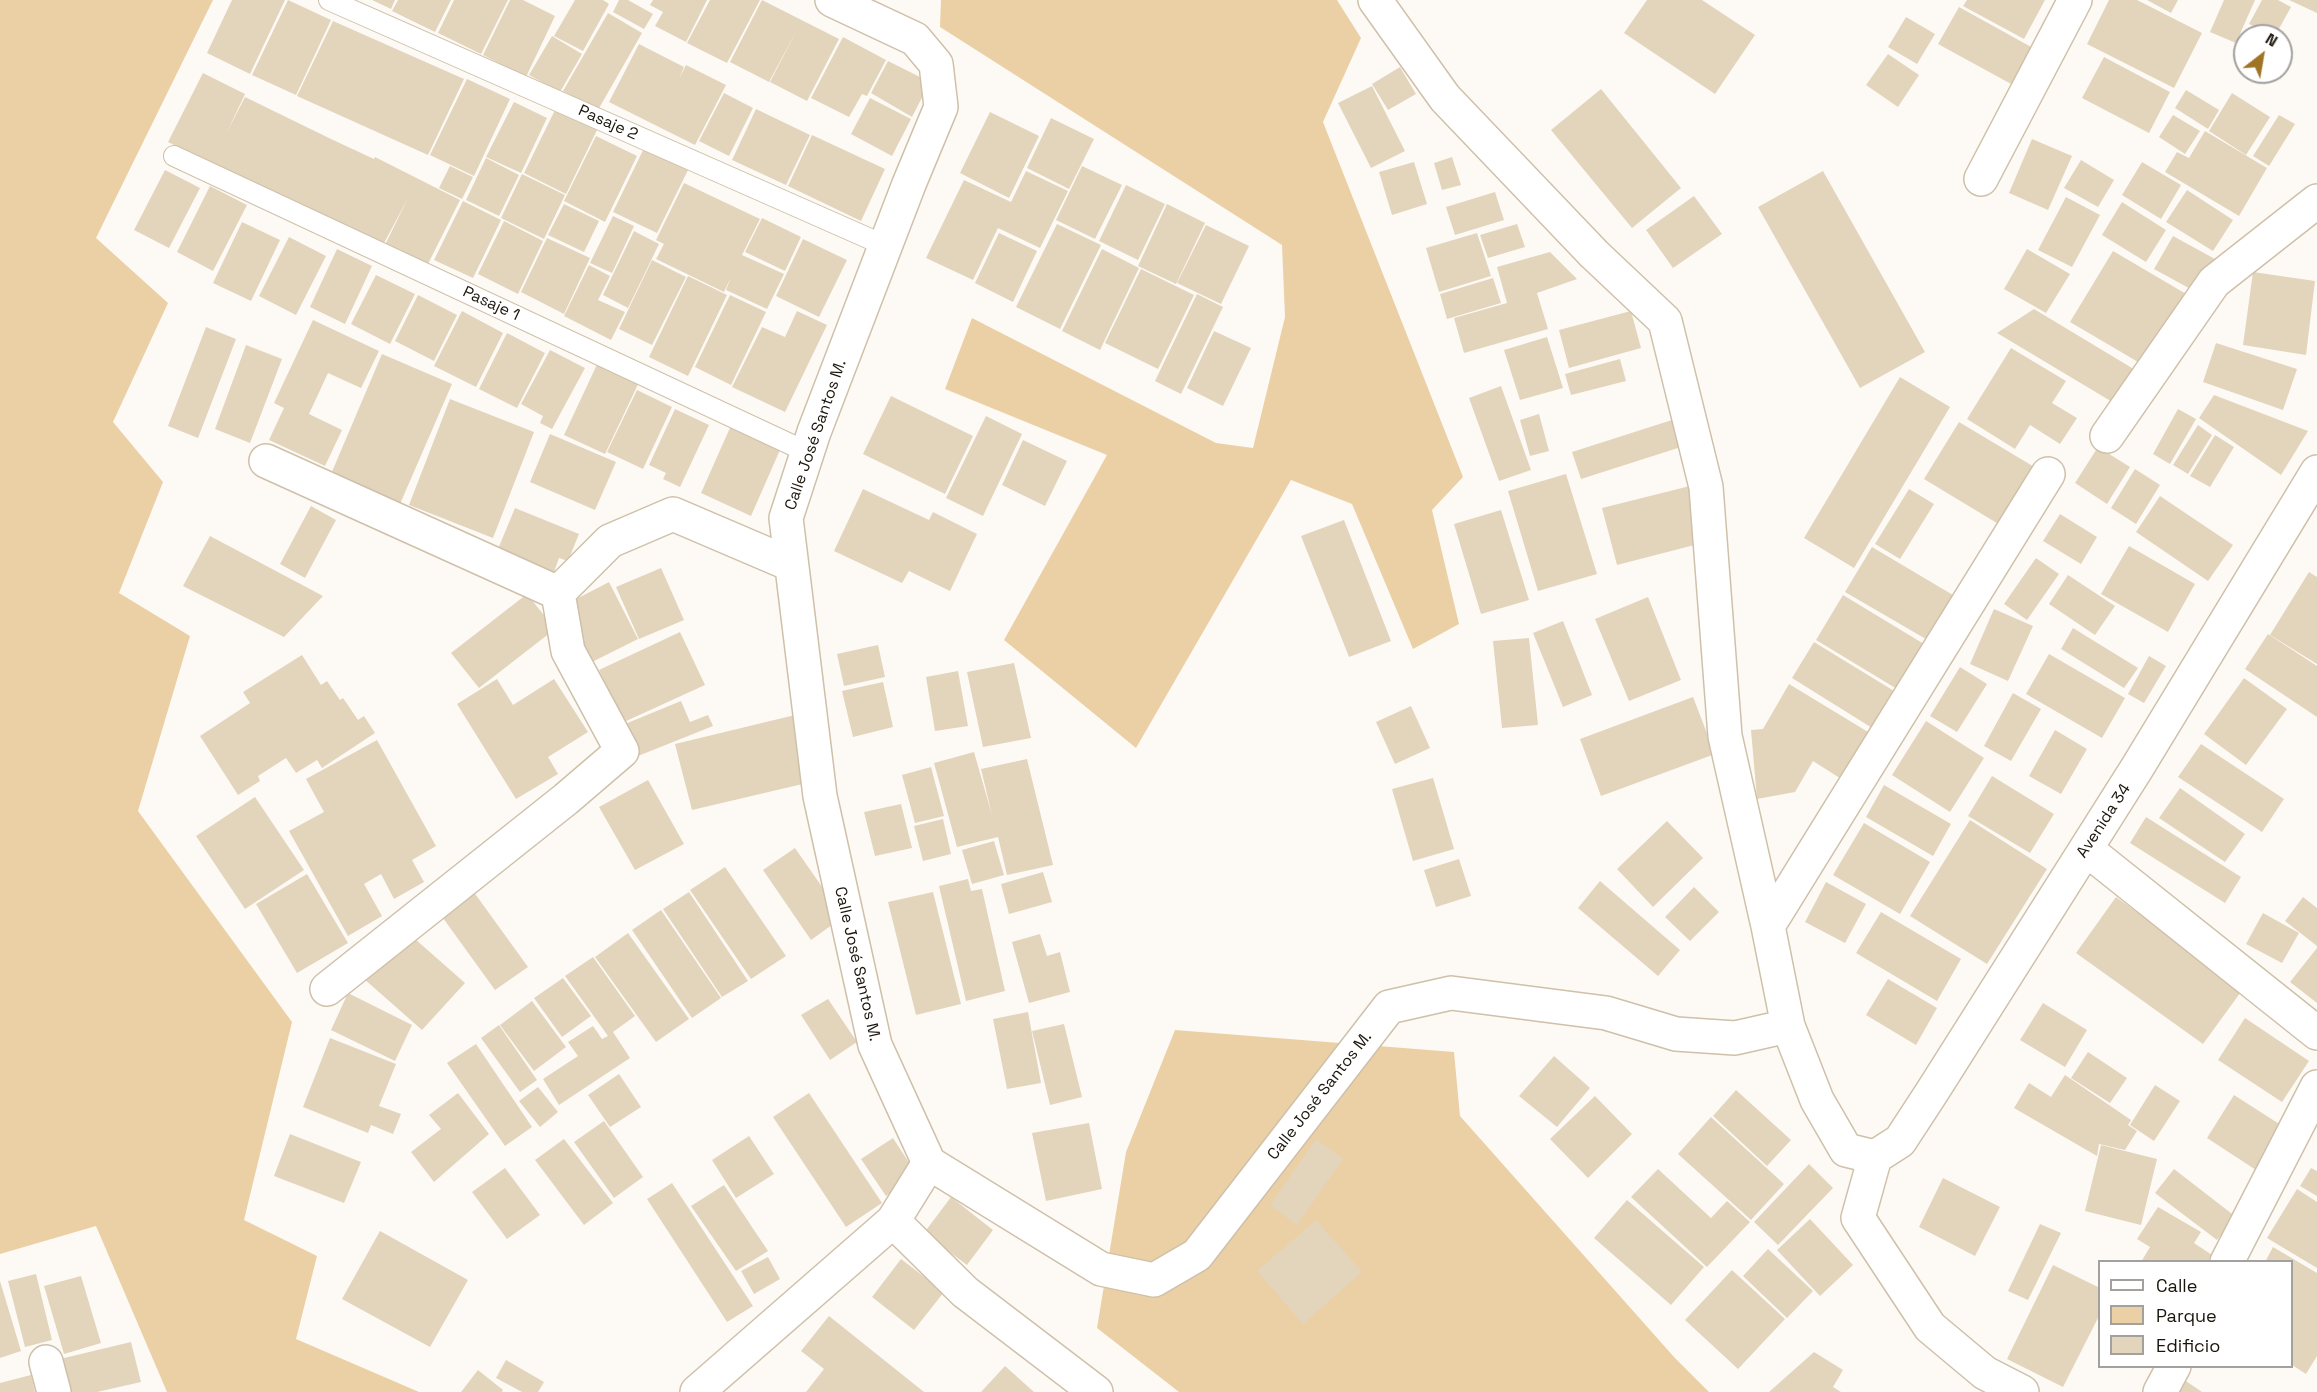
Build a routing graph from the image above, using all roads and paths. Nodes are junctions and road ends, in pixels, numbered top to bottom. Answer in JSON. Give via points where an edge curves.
{"nodes":[{"id":1,"x":329,"y":0,"type":"edge"},
{"id":2,"x":832,"y":0,"type":"edge"},
{"id":3,"x":1375,"y":0,"type":"edge"},
{"id":4,"x":2075,"y":0,"type":"edge"},
{"id":5,"x":174,"y":156,"type":"dead end"},
{"id":6,"x":1982,"y":179,"type":"dead end"},
{"id":7,"x":2317,"y":201,"type":"edge"},
{"id":8,"x":886,"y":246,"type":"junction"},
{"id":9,"x":2108,"y":436,"type":"dead end"},
{"id":10,"x":807,"y":452,"type":"junction"},
{"id":11,"x":266,"y":461,"type":"dead end"},
{"id":12,"x":2317,"y":472,"type":"edge"},
{"id":13,"x":2048,"y":474,"type":"dead end"},
{"id":14,"x":790,"y":564,"type":"junction"},
{"id":15,"x":558,"y":593,"type":"junction"},
{"id":16,"x":2086,"y":849,"type":"junction"},
{"id":17,"x":1768,"y":926,"type":"junction"},
{"id":18,"x":327,"y":989,"type":"dead end"},
{"id":19,"x":1788,"y":1026,"type":"junction"},
{"id":20,"x":2317,"y":1033,"type":"edge"},
{"id":21,"x":2317,"y":1087,"type":"edge"},
{"id":22,"x":1875,"y":1157,"type":"junction"},
{"id":23,"x":929,"y":1163,"type":"junction"},
{"id":24,"x":892,"y":1221,"type":"junction"},
{"id":25,"x":2228,"y":1260,"type":"edge"},
{"id":26,"x":2173,"y":1368,"type":"edge"},
{"id":27,"x":697,"y":1392,"type":"edge"},
{"id":28,"x":1096,"y":1392,"type":"edge"},
{"id":29,"x":2022,"y":1392,"type":"edge"},
{"id":30,"x":2160,"y":1392,"type":"edge"}],
"edges":[{"from":1,"to":8,"type":"lane","name":"Pasaje 2"},
{"from":2,"to":8,"type":"street","name":"Calle José Santos M.","via":[[915,39],[936,64],[941,107]]},
{"from":3,"to":17,"type":"street","via":[[1445,98],[1594,254],[1665,321],[1706,488],[1725,736]]},
{"from":4,"to":6,"type":"street"},
{"from":5,"to":10,"type":"lane","name":"Pasaje 1"},
{"from":7,"to":9,"type":"street","via":[[2214,282]]},
{"from":8,"to":10,"type":"street","name":"Calle José Santos M."},
{"from":10,"to":14,"type":"street","name":"Calle José Santos M.","via":[[786,518]]},
{"from":11,"to":15,"type":"street"},
{"from":12,"to":16,"type":"street","name":"Avenida 34"},
{"from":13,"to":17,"type":"street"},
{"from":14,"to":15,"type":"street","via":[[674,514],[610,541]]},
{"from":14,"to":23,"type":"street","name":"Calle José Santos M.","via":[[820,796],[875,1045]]},
{"from":15,"to":18,"type":"street","via":[[568,651],[622,751]]},
{"from":16,"to":20,"type":"street"},
{"from":16,"to":22,"type":"street","name":"Avenida 34","via":[[1900,1141]]},
{"from":17,"to":19,"type":"street"},
{"from":19,"to":22,"type":"street","via":[[1817,1100],[1846,1150]]},
{"from":19,"to":23,"type":"street","name":"Calle José Santos M.","via":[[1735,1038],[1676,1034],[1606,1013],[1451,993],[1389,1007],[1197,1255],[1154,1280],[1101,1269]]},
{"from":21,"to":25,"type":"street"},
{"from":22,"to":29,"type":"street","via":[[1858,1218],[1930,1327],[1985,1373]]},
{"from":23,"to":24,"type":"street"},
{"from":24,"to":27,"type":"street"},
{"from":24,"to":28,"type":"street","via":[[965,1292]]},
{"from":26,"to":30,"type":"street"}]}
